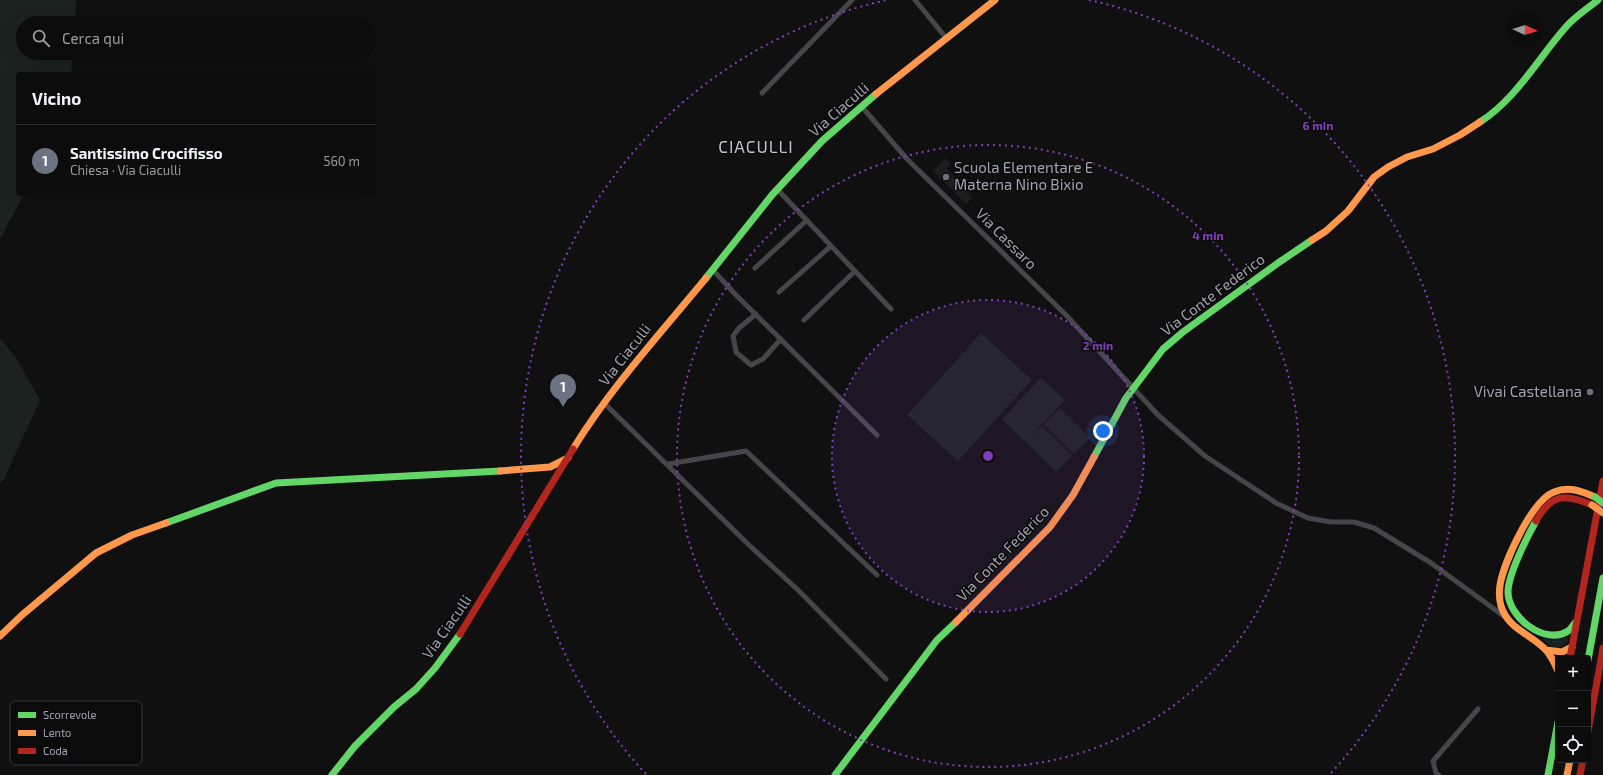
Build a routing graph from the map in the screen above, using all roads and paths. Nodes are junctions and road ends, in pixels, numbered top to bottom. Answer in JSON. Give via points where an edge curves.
{"nodes":[{"id":1,"x":852,"y":0,"type":"edge"},
{"id":2,"x":915,"y":0,"type":"edge"},
{"id":3,"x":995,"y":0,"type":"edge"},
{"id":4,"x":1598,"y":0,"type":"edge"},
{"id":5,"x":947,"y":38,"type":"junction"},
{"id":6,"x":762,"y":93,"type":"dead end"},
{"id":7,"x":862,"y":107,"type":"junction"},
{"id":8,"x":778,"y":189,"type":"junction"},
{"id":9,"x":807,"y":220,"type":"junction"},
{"id":10,"x":831,"y":246,"type":"junction"},
{"id":11,"x":755,"y":268,"type":"dead end"},
{"id":12,"x":712,"y":269,"type":"junction"},
{"id":13,"x":855,"y":271,"type":"junction"},
{"id":14,"x":779,"y":292,"type":"dead end"},
{"id":15,"x":891,"y":309,"type":"dead end"},
{"id":16,"x":756,"y":314,"type":"junction"},
{"id":17,"x":804,"y":320,"type":"dead end"},
{"id":18,"x":781,"y":339,"type":"junction"},
{"id":19,"x":1134,"y":388,"type":"junction"},
{"id":20,"x":604,"y":402,"type":"junction"},
{"id":21,"x":877,"y":435,"type":"dead end"},
{"id":22,"x":568,"y":458,"type":"junction"},
{"id":23,"x":668,"y":464,"type":"junction"},
{"id":24,"x":1603,"y":481,"type":"edge"},
{"id":25,"x":1603,"y":503,"type":"edge"},
{"id":26,"x":1603,"y":513,"type":"edge"},
{"id":27,"x":877,"y":575,"type":"dead end"},
{"id":28,"x":1603,"y":578,"type":"edge"},
{"id":29,"x":1506,"y":617,"type":"junction"},
{"id":30,"x":1576,"y":622,"type":"junction"},
{"id":31,"x":0,"y":636,"type":"edge"},
{"id":32,"x":1572,"y":647,"type":"junction"},
{"id":33,"x":1603,"y":648,"type":"edge"},
{"id":34,"x":1546,"y":650,"type":"junction"},
{"id":35,"x":1571,"y":655,"type":"edge"},
{"id":36,"x":1589,"y":655,"type":"edge"},
{"id":37,"x":1555,"y":666,"type":"edge"},
{"id":38,"x":886,"y":679,"type":"dead end"},
{"id":39,"x":1478,"y":709,"type":"dead end"},
{"id":40,"x":1557,"y":727,"type":"edge"},
{"id":41,"x":1589,"y":727,"type":"edge"},
{"id":42,"x":1569,"y":763,"type":"edge"},
{"id":43,"x":1582,"y":763,"type":"edge"},
{"id":44,"x":332,"y":775,"type":"edge"},
{"id":45,"x":835,"y":775,"type":"edge"},
{"id":46,"x":1439,"y":775,"type":"edge"},
{"id":47,"x":1548,"y":775,"type":"edge"},
{"id":48,"x":1567,"y":775,"type":"edge"},
{"id":49,"x":1580,"y":775,"type":"edge"}],
"edges":[{"from":1,"to":6,"type":"street"},
{"from":2,"to":5,"type":"street"},
{"from":3,"to":5,"type":"main road","name":"Via Ciaculli"},
{"from":4,"to":19,"type":"main road","name":"Via Conte Federico","via":[[1569,24],[1506,101],[1460,135],[1433,149],[1407,157],[1374,177],[1348,211],[1326,231],[1163,348]]},
{"from":5,"to":7,"type":"main road","name":"Via Ciaculli"},
{"from":7,"to":8,"type":"main road","name":"Via Ciaculli","via":[[822,141]]},
{"from":7,"to":19,"type":"street","name":"Via Cassaro","via":[[907,159],[1066,315]]},
{"from":8,"to":9,"type":"street"},
{"from":8,"to":12,"type":"main road","name":"Via Ciaculli"},
{"from":9,"to":10,"type":"street"},
{"from":9,"to":11,"type":"street"},
{"from":10,"to":13,"type":"street"},
{"from":10,"to":14,"type":"street"},
{"from":12,"to":16,"type":"street"},
{"from":12,"to":20,"type":"main road","name":"Via Ciaculli"},
{"from":13,"to":15,"type":"street"},
{"from":13,"to":17,"type":"street"},
{"from":16,"to":18,"type":"street"},
{"from":16,"to":18,"type":"street","via":[[732,336],[736,352],[751,365],[763,359]]},
{"from":18,"to":21,"type":"street"},
{"from":19,"to":29,"type":"street","name":"Via Cassaro","via":[[1158,415],[1205,456],[1276,503],[1308,518],[1354,522],[1374,528],[1431,563]]},
{"from":19,"to":45,"type":"main road","name":"Via Conte Federico","via":[[1126,398],[1073,496],[1050,527],[938,640]]},
{"from":20,"to":22,"type":"main road","name":"Via Ciaculli"},
{"from":20,"to":23,"type":"street"},
{"from":22,"to":31,"type":"main road","via":[[550,467],[538,469],[276,483],[132,534],[96,553]]},
{"from":22,"to":44,"type":"main road","name":"Via Ciaculli","via":[[466,626],[435,668],[355,746]]},
{"from":23,"to":27,"type":"street","via":[[746,451]]},
{"from":23,"to":38,"type":"street"},
{"from":24,"to":30,"type":"main road"},
{"from":25,"to":29,"type":"main road","bridge":true,"via":[[1586,492],[1562,490],[1541,500],[1533,509],[1501,579],[1499,595]]},
{"from":26,"to":30,"type":"main road","bridge":true,"via":[[1582,500],[1564,498],[1546,506],[1534,523],[1509,582],[1510,606],[1515,614],[1534,629],[1547,634],[1560,634],[1568,632]]},
{"from":28,"to":36,"type":"main road"},
{"from":29,"to":34,"type":"main road"},
{"from":30,"to":32,"type":"main road"},
{"from":32,"to":34,"type":"main road","via":[[1562,652]]},
{"from":32,"to":35,"type":"main road"},
{"from":33,"to":41,"type":"main road"},
{"from":34,"to":37,"type":"main road"},
{"from":39,"to":46,"type":"street","via":[[1433,761]]},
{"from":40,"to":47,"type":"main road"},
{"from":42,"to":48,"type":"main road"},
{"from":43,"to":49,"type":"main road"}]}
